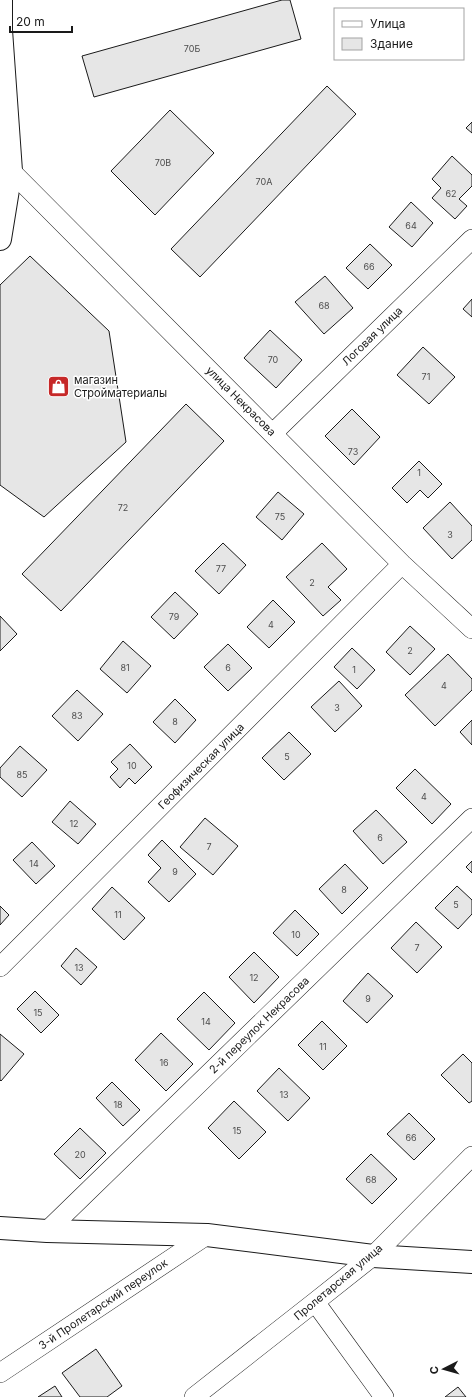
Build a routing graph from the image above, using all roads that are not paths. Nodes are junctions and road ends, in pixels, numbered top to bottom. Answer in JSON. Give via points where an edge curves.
{"nodes":[{"id":1,"x":1,"y":0,"type":"edge"},
{"id":2,"x":11,"y":171,"type":"junction"},
{"id":3,"x":0,"y":238,"type":"edge"},
{"id":4,"x":472,"y":239,"type":"edge"},
{"id":5,"x":272,"y":433,"type":"junction"},
{"id":6,"x":402,"y":564,"type":"junction"},
{"id":7,"x":472,"y":629,"type":"edge"},
{"id":8,"x":472,"y":818,"type":"edge"},
{"id":9,"x":0,"y":967,"type":"edge"},
{"id":10,"x":472,"y":1156,"type":"edge"},
{"id":11,"x":0,"y":1228,"type":"edge"},
{"id":12,"x":47,"y":1231,"type":"junction"},
{"id":13,"x":206,"y":1235,"type":"junction"},
{"id":14,"x":373,"y":1256,"type":"junction"},
{"id":15,"x":472,"y":1262,"type":"edge"},
{"id":16,"x":315,"y":1302,"type":"junction"},
{"id":17,"x":0,"y":1373,"type":"edge"},
{"id":18,"x":194,"y":1397,"type":"edge"},
{"id":19,"x":384,"y":1397,"type":"edge"}],
"edges":[{"from":1,"to":2,"type":"street"},
{"from":2,"to":3,"type":"street"},
{"from":2,"to":5,"type":"street","name":"улица Некрасова"},
{"from":4,"to":5,"type":"street","name":"Логовая улица"},
{"from":5,"to":6,"type":"street","name":"улица Некрасова"},
{"from":6,"to":7,"type":"street","name":"улица Некрасова"},
{"from":6,"to":9,"type":"street","name":"Геофизическая улица"},
{"from":8,"to":12,"type":"street","name":"2-й переулок Некрасова"},
{"from":10,"to":14,"type":"street","name":"Пролетарская улица"},
{"from":11,"to":12,"type":"street"},
{"from":12,"to":13,"type":"street"},
{"from":13,"to":14,"type":"street"},
{"from":13,"to":17,"type":"street","name":"3-й Пролетарский переулок"},
{"from":14,"to":15,"type":"street"},
{"from":14,"to":16,"type":"street","name":"Пролетарская улица"},
{"from":16,"to":18,"type":"street","name":"Пролетарская улица"},
{"from":16,"to":19,"type":"street"}]}
